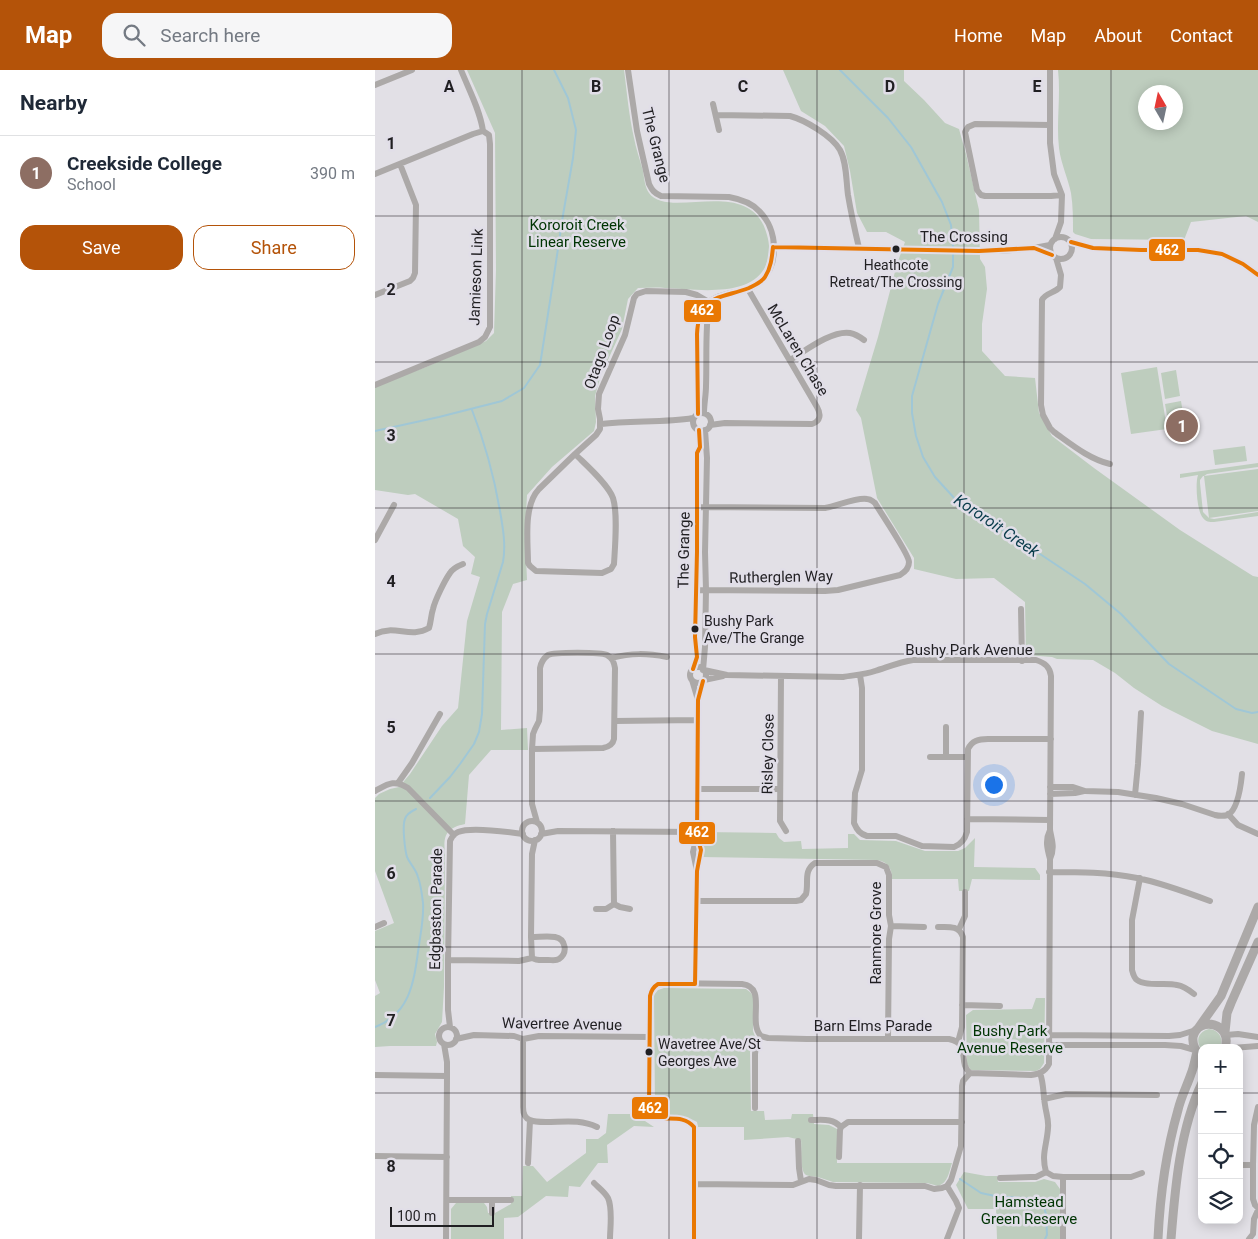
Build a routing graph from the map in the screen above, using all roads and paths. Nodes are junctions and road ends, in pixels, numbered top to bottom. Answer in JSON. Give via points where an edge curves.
{"nodes":[{"id":1,"x":412,"y":70,"type":"edge"},
{"id":2,"x":461,"y":70,"type":"edge"},
{"id":3,"x":628,"y":70,"type":"edge"},
{"id":4,"x":1049,"y":72,"type":"edge"},
{"id":5,"x":375,"y":85,"type":"edge"},
{"id":6,"x":713,"y":104,"type":"dead end"},
{"id":7,"x":716,"y":115,"type":"junction"},
{"id":8,"x":1050,"y":125,"type":"junction"},
{"id":9,"x":719,"y":130,"type":"dead end"},
{"id":10,"x":483,"y":131,"type":"junction"},
{"id":11,"x":400,"y":164,"type":"junction"},
{"id":12,"x":375,"y":174,"type":"edge"},
{"id":13,"x":1062,"y":194,"type":"junction"},
{"id":14,"x":1061,"y":222,"type":"junction"},
{"id":15,"x":1065,"y":237,"type":"junction"},
{"id":16,"x":1055,"y":239,"type":"junction"},
{"id":17,"x":1071,"y":242,"type":"junction"},
{"id":18,"x":1051,"y":245,"type":"junction"},
{"id":19,"x":773,"y":247,"type":"junction"},
{"id":20,"x":859,"y":248,"type":"junction"},
{"id":21,"x":1034,"y":248,"type":"junction"},
{"id":22,"x":1093,"y":248,"type":"junction"},
{"id":23,"x":1071,"y":253,"type":"junction"},
{"id":24,"x":1054,"y":256,"type":"junction"},
{"id":25,"x":1065,"y":259,"type":"junction"},
{"id":26,"x":1061,"y":275,"type":"junction"},
{"id":27,"x":1258,"y":275,"type":"edge"},
{"id":28,"x":748,"y":289,"type":"junction"},
{"id":29,"x":375,"y":295,"type":"edge"},
{"id":30,"x":709,"y":302,"type":"junction"},
{"id":31,"x":864,"y":340,"type":"dead end"},
{"id":32,"x":790,"y":360,"type":"junction"},
{"id":33,"x":375,"y":385,"type":"edge"},
{"id":34,"x":697,"y":417,"type":"junction"},
{"id":35,"x":601,"y":424,"type":"junction"},
{"id":36,"x":706,"y":426,"type":"junction"},
{"id":37,"x":575,"y":454,"type":"junction"},
{"id":38,"x":1109,"y":464,"type":"dead end"},
{"id":39,"x":394,"y":505,"type":"dead end"},
{"id":40,"x":697,"y":507,"type":"junction"},
{"id":41,"x":706,"y":507,"type":"junction"},
{"id":42,"x":375,"y":540,"type":"edge"},
{"id":43,"x":463,"y":564,"type":"dead end"},
{"id":44,"x":696,"y":590,"type":"junction"},
{"id":45,"x":706,"y":590,"type":"junction"},
{"id":46,"x":1021,"y":609,"type":"dead end"},
{"id":47,"x":375,"y":637,"type":"edge"},
{"id":48,"x":696,"y":651,"type":"junction"},
{"id":49,"x":704,"y":651,"type":"junction"},
{"id":50,"x":667,"y":657,"type":"dead end"},
{"id":51,"x":611,"y":658,"type":"junction"},
{"id":52,"x":1022,"y":661,"type":"junction"},
{"id":53,"x":693,"y":669,"type":"junction"},
{"id":54,"x":704,"y":670,"type":"junction"},
{"id":55,"x":727,"y":675,"type":"junction"},
{"id":56,"x":860,"y":675,"type":"junction"},
{"id":57,"x":781,"y":676,"type":"junction"},
{"id":58,"x":692,"y":680,"type":"junction"},
{"id":59,"x":704,"y":680,"type":"junction"},
{"id":60,"x":698,"y":700,"type":"junction"},
{"id":61,"x":1141,"y":713,"type":"dead end"},
{"id":62,"x":440,"y":714,"type":"dead end"},
{"id":63,"x":697,"y":720,"type":"junction"},
{"id":64,"x":615,"y":721,"type":"junction"},
{"id":65,"x":946,"y":727,"type":"dead end"},
{"id":66,"x":1051,"y":739,"type":"junction"},
{"id":67,"x":532,"y":749,"type":"junction"},
{"id":68,"x":930,"y":756,"type":"dead end"},
{"id":69,"x":946,"y":757,"type":"junction"},
{"id":70,"x":967,"y":757,"type":"junction"},
{"id":71,"x":1243,"y":774,"type":"dead end"},
{"id":72,"x":398,"y":783,"type":"junction"},
{"id":73,"x":697,"y":789,"type":"junction"},
{"id":74,"x":780,"y":790,"type":"junction"},
{"id":75,"x":375,"y":791,"type":"edge"},
{"id":76,"x":1050,"y":791,"type":"junction"},
{"id":77,"x":1135,"y":795,"type":"junction"},
{"id":78,"x":532,"y":804,"type":"junction"},
{"id":79,"x":1228,"y":814,"type":"junction"},
{"id":80,"x":967,"y":819,"type":"junction"},
{"id":81,"x":1050,"y":820,"type":"junction"},
{"id":82,"x":524,"y":828,"type":"junction"},
{"id":83,"x":540,"y":828,"type":"junction"},
{"id":84,"x":613,"y":831,"type":"junction"},
{"id":85,"x":786,"y":831,"type":"dead end"},
{"id":86,"x":697,"y":834,"type":"junction"},
{"id":87,"x":1258,"y":834,"type":"edge"},
{"id":88,"x":454,"y":835,"type":"junction"},
{"id":89,"x":532,"y":840,"type":"junction"},
{"id":90,"x":1049,"y":872,"type":"junction"},
{"id":91,"x":1140,"y":878,"type":"junction"},
{"id":92,"x":965,"y":892,"type":"dead end"},
{"id":93,"x":696,"y":901,"type":"junction"},
{"id":94,"x":1210,"y":901,"type":"dead end"},
{"id":95,"x":614,"y":904,"type":"junction"},
{"id":96,"x":1258,"y":908,"type":"edge"},
{"id":97,"x":596,"y":909,"type":"dead end"},
{"id":98,"x":630,"y":909,"type":"dead end"},
{"id":99,"x":384,"y":923,"type":"dead end"},
{"id":100,"x":891,"y":926,"type":"junction"},
{"id":101,"x":375,"y":927,"type":"edge"},
{"id":102,"x":924,"y":927,"type":"dead end"},
{"id":103,"x":938,"y":927,"type":"dead end"},
{"id":104,"x":959,"y":929,"type":"junction"},
{"id":105,"x":531,"y":937,"type":"junction"},
{"id":106,"x":1258,"y":942,"type":"edge"},
{"id":107,"x":532,"y":958,"type":"junction"},
{"id":108,"x":448,"y":960,"type":"junction"},
{"id":109,"x":695,"y":984,"type":"junction"},
{"id":110,"x":1194,"y":994,"type":"dead end"},
{"id":111,"x":962,"y":1005,"type":"junction"},
{"id":112,"x":1001,"y":1006,"type":"dead end"},
{"id":113,"x":450,"y":1028,"type":"junction"},
{"id":114,"x":1198,"y":1029,"type":"junction"},
{"id":115,"x":1225,"y":1033,"type":"junction"},
{"id":116,"x":1048,"y":1035,"type":"junction"},
{"id":117,"x":474,"y":1036,"type":"junction"},
{"id":118,"x":761,"y":1036,"type":"junction"},
{"id":119,"x":650,"y":1037,"type":"junction"},
{"id":120,"x":1258,"y":1037,"type":"edge"},
{"id":121,"x":523,"y":1039,"type":"junction"},
{"id":122,"x":888,"y":1039,"type":"junction"},
{"id":123,"x":454,"y":1041,"type":"junction"},
{"id":124,"x":958,"y":1042,"type":"junction"},
{"id":125,"x":444,"y":1044,"type":"junction"},
{"id":126,"x":1227,"y":1044,"type":"edge"},
{"id":127,"x":1049,"y":1045,"type":"junction"},
{"id":128,"x":1258,"y":1046,"type":"edge"},
{"id":129,"x":1243,"y":1047,"type":"edge"},
{"id":130,"x":1198,"y":1052,"type":"edge"},
{"id":131,"x":447,"y":1062,"type":"junction"},
{"id":132,"x":969,"y":1073,"type":"junction"},
{"id":133,"x":1040,"y":1074,"type":"junction"},
{"id":134,"x":375,"y":1075,"type":"edge"},
{"id":135,"x":447,"y":1076,"type":"junction"},
{"id":136,"x":1200,"y":1089,"type":"edge"},
{"id":137,"x":1157,"y":1095,"type":"dead end"},
{"id":138,"x":1044,"y":1099,"type":"junction"},
{"id":139,"x":1258,"y":1107,"type":"edge"},
{"id":140,"x":755,"y":1108,"type":"dead end"},
{"id":141,"x":530,"y":1120,"type":"junction"},
{"id":142,"x":811,"y":1120,"type":"dead end"},
{"id":143,"x":962,"y":1122,"type":"junction"},
{"id":144,"x":597,"y":1127,"type":"dead end"},
{"id":145,"x":841,"y":1127,"type":"junction"},
{"id":146,"x":799,"y":1141,"type":"dead end"},
{"id":147,"x":375,"y":1156,"type":"edge"},
{"id":148,"x":447,"y":1156,"type":"junction"},
{"id":149,"x":839,"y":1156,"type":"dead end"},
{"id":150,"x":528,"y":1163,"type":"dead end"},
{"id":151,"x":1243,"y":1165,"type":"edge"},
{"id":152,"x":1253,"y":1165,"type":"junction"},
{"id":153,"x":1046,"y":1172,"type":"junction"},
{"id":154,"x":1142,"y":1173,"type":"dead end"},
{"id":155,"x":1063,"y":1176,"type":"junction"},
{"id":156,"x":1000,"y":1178,"type":"dead end"},
{"id":157,"x":801,"y":1181,"type":"junction"},
{"id":158,"x":594,"y":1183,"type":"dead end"},
{"id":159,"x":694,"y":1184,"type":"junction"},
{"id":160,"x":860,"y":1185,"type":"junction"},
{"id":161,"x":947,"y":1186,"type":"junction"},
{"id":162,"x":447,"y":1200,"type":"junction"},
{"id":163,"x":491,"y":1200,"type":"junction"},
{"id":164,"x":511,"y":1200,"type":"dead end"},
{"id":165,"x":1258,"y":1209,"type":"edge"},
{"id":166,"x":492,"y":1213,"type":"dead end"},
{"id":167,"x":446,"y":1239,"type":"edge"},
{"id":168,"x":610,"y":1239,"type":"edge"},
{"id":169,"x":694,"y":1239,"type":"edge"},
{"id":170,"x":859,"y":1239,"type":"edge"},
{"id":171,"x":947,"y":1239,"type":"edge"},
{"id":172,"x":1063,"y":1239,"type":"edge"},
{"id":173,"x":1158,"y":1239,"type":"edge"},
{"id":174,"x":1171,"y":1239,"type":"edge"},
{"id":175,"x":1249,"y":1239,"type":"edge"}],
"edges":[{"from":1,"to":5,"type":"street"},
{"from":2,"to":10,"type":"street","name":"Jamieson Link"},
{"from":3,"to":19,"type":"street","name":"The Grange","via":[[637,131],[649,184],[655,194],[739,198],[758,210],[769,224]]},
{"from":4,"to":8,"type":"street"},
{"from":6,"to":7,"type":"street"},
{"from":7,"to":9,"type":"street"},
{"from":7,"to":20,"type":"street","via":[[790,116],[809,123],[832,140],[841,152]]},
{"from":8,"to":13,"type":"street","via":[[1055,174]]},
{"from":8,"to":13,"type":"street","via":[[978,124],[971,125],[965,132],[977,190],[981,195]]},
{"from":10,"to":11,"type":"street"},
{"from":10,"to":33,"type":"street","name":"Jamieson Link","via":[[489,135],[490,144],[490,327],[479,342]]},
{"from":11,"to":12,"type":"street"},
{"from":11,"to":29,"type":"street","via":[[416,205],[415,273],[410,281]]},
{"from":13,"to":14,"type":"street"},
{"from":14,"to":15,"type":"street"},
{"from":14,"to":16,"type":"street"},
{"from":15,"to":16,"type":"street"},
{"from":15,"to":17,"type":"street"},
{"from":16,"to":18,"type":"street"},
{"from":17,"to":22,"type":"street"},
{"from":17,"to":23,"type":"street"},
{"from":18,"to":21,"type":"street","name":"The Crossing"},
{"from":18,"to":24,"type":"street"},
{"from":19,"to":20,"type":"street","name":"The Crossing"},
{"from":19,"to":28,"type":"street","name":"The Grange","via":[[771,266],[760,282]]},
{"from":20,"to":21,"type":"street","name":"The Crossing","via":[[979,251]]},
{"from":21,"to":24,"type":"street","name":"The Crossing"},
{"from":22,"to":23,"type":"street"},
{"from":22,"to":27,"type":"street","via":[[1198,250],[1222,254]]},
{"from":23,"to":25,"type":"street"},
{"from":24,"to":25,"type":"street"},
{"from":24,"to":26,"type":"street"},
{"from":25,"to":26,"type":"street"},
{"from":26,"to":38,"type":"street","via":[[1059,289],[1042,300],[1041,410],[1054,432],[1093,458]]},
{"from":28,"to":30,"type":"street","name":"The Grange","via":[[715,297]]},
{"from":28,"to":32,"type":"street","name":"McLaren Chase"},
{"from":30,"to":34,"type":"street","via":[[701,313],[697,332]]},
{"from":30,"to":35,"type":"street","name":"Otago Loop","via":[[685,292],[646,291],[637,294],[625,335],[599,394]]},
{"from":31,"to":32,"type":"street","via":[[842,333]]},
{"from":32,"to":36,"type":"street","name":"McLaren Chase","via":[[819,410],[820,416],[815,423]]},
{"from":34,"to":35,"type":"street","via":[[677,421]]},
{"from":34,"to":36,"type":"street"},
{"from":34,"to":36,"type":"street","via":[[707,414]]},
{"from":35,"to":37,"type":"street","via":[[599,433]]},
{"from":36,"to":40,"type":"street","name":"The Grange","via":[[697,453]]},
{"from":36,"to":41,"type":"street","name":"The Grange"},
{"from":37,"to":37,"type":"street","via":[[532,500],[528,514],[528,563],[536,571],[602,573],[614,564],[612,496]]},
{"from":39,"to":42,"type":"street"},
{"from":40,"to":41,"type":"street","name":"Rutherglen Way"},
{"from":40,"to":44,"type":"street","name":"The Grange"},
{"from":41,"to":45,"type":"street","name":"The Grange"},
{"from":41,"to":45,"type":"street","name":"Rutherglen Way","via":[[825,508],[869,499],[875,503],[909,563],[900,575],[837,590]]},
{"from":43,"to":47,"type":"street","via":[[450,572],[435,601],[429,628],[420,632],[381,631]]},
{"from":44,"to":45,"type":"street","name":"Rutherglen Way"},
{"from":44,"to":48,"type":"street","name":"The Grange"},
{"from":45,"to":49,"type":"street","name":"The Grange"},
{"from":46,"to":52,"type":"street"},
{"from":48,"to":49,"type":"street"},
{"from":48,"to":53,"type":"street","name":"The Grange"},
{"from":49,"to":54,"type":"street","name":"The Grange"},
{"from":50,"to":51,"type":"street","via":[[627,654]]},
{"from":51,"to":64,"type":"street","via":[[615,668]]},
{"from":51,"to":67,"type":"street","via":[[607,655],[560,653],[544,659],[540,668],[541,710]]},
{"from":52,"to":56,"type":"street","name":"Bushy Park Avenue","via":[[913,660]]},
{"from":52,"to":66,"type":"street","name":"Bushy Park Avenue","via":[[1036,660],[1049,668]]},
{"from":53,"to":54,"type":"street"},
{"from":53,"to":58,"type":"street"},
{"from":54,"to":55,"type":"street","name":"Bushy Park Avenue"},
{"from":54,"to":59,"type":"street"},
{"from":55,"to":57,"type":"street","name":"Bushy Park Avenue"},
{"from":55,"to":59,"type":"street","name":"Bushy Park Avenue"},
{"from":56,"to":57,"type":"street","name":"Bushy Park Avenue"},
{"from":56,"to":80,"type":"street","via":[[863,688],[862,770],[855,793],[856,828],[867,836],[896,836],[923,846],[954,846],[964,840]]},
{"from":57,"to":74,"type":"street","name":"Risley Close"},
{"from":58,"to":59,"type":"street","via":[[696,683]]},
{"from":58,"to":60,"type":"street"},
{"from":59,"to":60,"type":"street"},
{"from":60,"to":63,"type":"street"},
{"from":61,"to":77,"type":"street"},
{"from":62,"to":72,"type":"street"},
{"from":63,"to":64,"type":"street"},
{"from":63,"to":73,"type":"street"},
{"from":64,"to":67,"type":"street","via":[[613,742],[605,748]]},
{"from":65,"to":69,"type":"street"},
{"from":66,"to":70,"type":"street","via":[[977,740],[970,745]]},
{"from":66,"to":76,"type":"street","name":"Bushy Park Avenue"},
{"from":67,"to":78,"type":"street"},
{"from":68,"to":69,"type":"street"},
{"from":69,"to":70,"type":"street"},
{"from":70,"to":80,"type":"street"},
{"from":71,"to":79,"type":"street","via":[[1234,808]]},
{"from":72,"to":75,"type":"street"},
{"from":72,"to":88,"type":"street","via":[[408,788]]},
{"from":73,"to":74,"type":"street"},
{"from":73,"to":86,"type":"street"},
{"from":74,"to":85,"type":"street","name":"Risley Close","via":[[780,821]]},
{"from":76,"to":77,"type":"street","via":[[1075,794],[1085,790]]},
{"from":76,"to":81,"type":"street","name":"Bushy Park Avenue"},
{"from":77,"to":79,"type":"street","via":[[1182,804],[1215,815]]},
{"from":78,"to":82,"type":"street"},
{"from":78,"to":83,"type":"street"},
{"from":79,"to":87,"type":"street","via":[[1238,825]]},
{"from":80,"to":81,"type":"street"},
{"from":81,"to":90,"type":"street","name":"Bushy Park Avenue","via":[[1054,850]]},
{"from":82,"to":83,"type":"street","name":"Edgbaston Parade","via":[[531,821]]},
{"from":82,"to":88,"type":"street","name":"Edgbaston Parade","via":[[462,831]]},
{"from":82,"to":89,"type":"street"},
{"from":83,"to":84,"type":"street","via":[[558,832]]},
{"from":83,"to":89,"type":"street","via":[[539,838]]},
{"from":84,"to":86,"type":"street"},
{"from":84,"to":95,"type":"street"},
{"from":86,"to":93,"type":"street","via":[[701,850]]},
{"from":88,"to":108,"type":"street","name":"Edgbaston Parade","via":[[449,848]]},
{"from":89,"to":105,"type":"street"},
{"from":90,"to":91,"type":"street"},
{"from":90,"to":116,"type":"street","name":"Bushy Park Avenue"},
{"from":91,"to":94,"type":"street"},
{"from":91,"to":110,"type":"street","via":[[1132,920],[1134,976],[1142,982],[1179,985]]},
{"from":92,"to":104,"type":"street","via":[[965,916]]},
{"from":93,"to":100,"type":"street","name":"Ranmore Grove","via":[[796,902],[807,894],[808,869],[815,863],[877,863],[887,867],[888,871]]},
{"from":93,"to":109,"type":"street"},
{"from":95,"to":97,"type":"street"},
{"from":95,"to":98,"type":"street"},
{"from":96,"to":114,"type":"main road","via":[[1224,988]]},
{"from":99,"to":101,"type":"street"},
{"from":100,"to":102,"type":"street"},
{"from":100,"to":122,"type":"street","name":"Ranmore Grove"},
{"from":103,"to":104,"type":"street"},
{"from":104,"to":111,"type":"street","via":[[963,937]]},
{"from":105,"to":107,"type":"street"},
{"from":105,"to":107,"type":"street","via":[[555,937],[565,949],[557,960]]},
{"from":106,"to":115,"type":"main road","via":[[1227,1013]]},
{"from":107,"to":108,"type":"street","via":[[519,961]]},
{"from":108,"to":113,"type":"street","name":"Edgbaston Parade"},
{"from":109,"to":118,"type":"street","via":[[749,985],[755,994],[755,1025]]},
{"from":109,"to":119,"type":"street","via":[[663,983],[654,986],[650,996]]},
{"from":111,"to":112,"type":"street"},
{"from":111,"to":124,"type":"street"},
{"from":113,"to":117,"type":"street","name":"Wavertree Avenue"},
{"from":113,"to":123,"type":"street","via":[[457,1033]]},
{"from":113,"to":125,"type":"street","via":[[440,1030],[438,1036]]},
{"from":114,"to":115,"type":"main road","via":[[1210,1024]]},
{"from":114,"to":116,"type":"street","via":[[1169,1036]]},
{"from":114,"to":130,"type":"main road","via":[[1193,1039]]},
{"from":115,"to":120,"type":"street"},
{"from":115,"to":126,"type":"main road"},
{"from":116,"to":127,"type":"street"},
{"from":117,"to":121,"type":"street","name":"Wavertree Avenue"},
{"from":117,"to":123,"type":"street","name":"Wavertree Avenue"},
{"from":118,"to":122,"type":"street","name":"Barn Elms Parade"},
{"from":118,"to":140,"type":"street","via":[[755,1054]]},
{"from":119,"to":121,"type":"street","name":"Wavertree Avenue","via":[[539,1036]]},
{"from":119,"to":159,"type":"street","via":[[649,1106],[654,1116],[661,1119],[684,1119],[693,1124]]},
{"from":121,"to":141,"type":"street","via":[[523,1111]]},
{"from":122,"to":124,"type":"street","name":"Barn Elms Parade","via":[[949,1039]]},
{"from":123,"to":125,"type":"street"},
{"from":123,"to":131,"type":"street"},
{"from":124,"to":132,"type":"street"},
{"from":125,"to":131,"type":"street"},
{"from":127,"to":130,"type":"street","via":[[1165,1045]]},
{"from":127,"to":133,"type":"street","via":[[1049,1064]]},
{"from":128,"to":129,"type":"street"},
{"from":130,"to":173,"type":"main road","via":[[1170,1143]]},
{"from":131,"to":135,"type":"street"},
{"from":132,"to":133,"type":"street"},
{"from":132,"to":143,"type":"street","via":[[962,1086]]},
{"from":133,"to":138,"type":"street"},
{"from":134,"to":135,"type":"street"},
{"from":135,"to":148,"type":"street"},
{"from":136,"to":174,"type":"main road","via":[[1180,1161]]},
{"from":137,"to":138,"type":"street","via":[[1067,1094]]},
{"from":138,"to":153,"type":"street","via":[[1049,1122],[1043,1155]]},
{"from":139,"to":152,"type":"street"},
{"from":141,"to":144,"type":"street","via":[[582,1122]]},
{"from":141,"to":150,"type":"street"},
{"from":142,"to":145,"type":"street","via":[[833,1121]]},
{"from":143,"to":145,"type":"street","via":[[852,1121]]},
{"from":143,"to":161,"type":"street","via":[[961,1146]]},
{"from":145,"to":149,"type":"street"},
{"from":146,"to":157,"type":"street"},
{"from":147,"to":148,"type":"street"},
{"from":148,"to":162,"type":"street"},
{"from":151,"to":152,"type":"street"},
{"from":152,"to":165,"type":"street","via":[[1253,1199]]},
{"from":153,"to":155,"type":"street"},
{"from":153,"to":156,"type":"street","via":[[1036,1177]]},
{"from":154,"to":155,"type":"street","via":[[1131,1177]]},
{"from":155,"to":172,"type":"street"},
{"from":157,"to":159,"type":"street","via":[[793,1185]]},
{"from":157,"to":160,"type":"street","via":[[809,1179],[829,1185]]},
{"from":158,"to":168,"type":"street","via":[[608,1198]]},
{"from":159,"to":169,"type":"street"},
{"from":160,"to":161,"type":"street","via":[[939,1189]]},
{"from":160,"to":170,"type":"street"},
{"from":161,"to":171,"type":"street","via":[[959,1208]]},
{"from":162,"to":163,"type":"street"},
{"from":162,"to":167,"type":"street"},
{"from":163,"to":164,"type":"street"},
{"from":163,"to":166,"type":"street"},
{"from":165,"to":175,"type":"street"}]}
